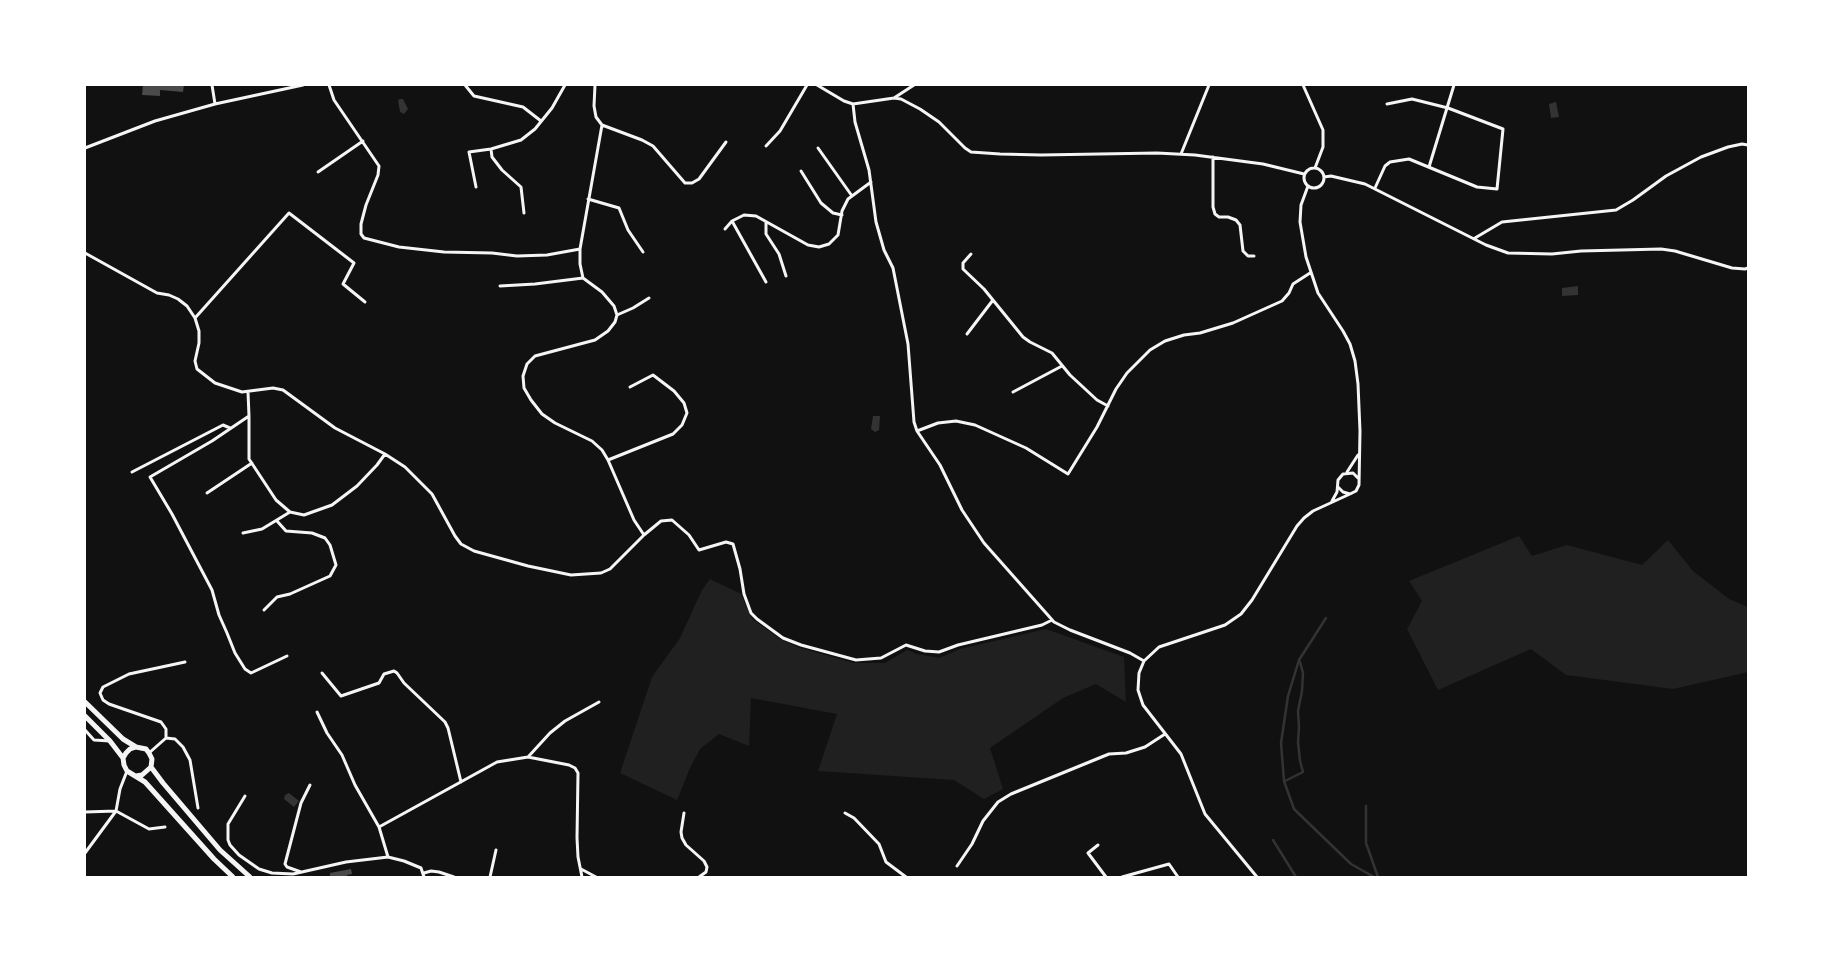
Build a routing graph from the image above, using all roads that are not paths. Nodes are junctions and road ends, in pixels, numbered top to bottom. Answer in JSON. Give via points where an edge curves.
{"nodes":[{"id":1,"x":212,"y":85,"type":"edge"},
{"id":2,"x":304,"y":85,"type":"edge"},
{"id":3,"x":329,"y":85,"type":"edge"},
{"id":4,"x":465,"y":85,"type":"edge"},
{"id":5,"x":565,"y":85,"type":"edge"},
{"id":6,"x":595,"y":85,"type":"edge"},
{"id":7,"x":807,"y":85,"type":"edge"},
{"id":8,"x":817,"y":85,"type":"edge"},
{"id":9,"x":914,"y":85,"type":"edge"},
{"id":10,"x":1209,"y":85,"type":"edge"},
{"id":11,"x":1303,"y":85,"type":"edge"},
{"id":12,"x":1454,"y":85,"type":"edge"},
{"id":13,"x":894,"y":98,"type":"junction"},
{"id":14,"x":215,"y":104,"type":"junction"},
{"id":15,"x":853,"y":104,"type":"junction"},
{"id":16,"x":1388,"y":104,"type":"dead end"},
{"id":17,"x":1448,"y":108,"type":"junction"},
{"id":18,"x":541,"y":121,"type":"junction"},
{"id":19,"x":602,"y":125,"type":"junction"},
{"id":20,"x":363,"y":141,"type":"junction"},
{"id":21,"x":726,"y":142,"type":"dead end"},
{"id":22,"x":766,"y":146,"type":"dead end"},
{"id":23,"x":1748,"y":146,"type":"edge"},
{"id":24,"x":85,"y":148,"type":"edge"},
{"id":25,"x":818,"y":148,"type":"dead end"},
{"id":26,"x":491,"y":149,"type":"junction"},
{"id":27,"x":1181,"y":154,"type":"junction"},
{"id":28,"x":1213,"y":157,"type":"junction"},
{"id":29,"x":1429,"y":167,"type":"junction"},
{"id":30,"x":1315,"y":168,"type":"junction"},
{"id":31,"x":801,"y":171,"type":"dead end"},
{"id":32,"x":318,"y":172,"type":"dead end"},
{"id":33,"x":1304,"y":174,"type":"junction"},
{"id":34,"x":1324,"y":177,"type":"junction"},
{"id":35,"x":870,"y":182,"type":"junction"},
{"id":36,"x":1308,"y":186,"type":"junction"},
{"id":37,"x":476,"y":187,"type":"dead end"},
{"id":38,"x":1375,"y":188,"type":"junction"},
{"id":39,"x":852,"y":196,"type":"junction"},
{"id":40,"x":588,"y":198,"type":"junction"},
{"id":41,"x":524,"y":213,"type":"dead end"},
{"id":42,"x":842,"y":214,"type":"junction"},
{"id":43,"x":732,"y":221,"type":"junction"},
{"id":44,"x":766,"y":222,"type":"junction"},
{"id":45,"x":725,"y":229,"type":"dead end"},
{"id":46,"x":1475,"y":239,"type":"junction"},
{"id":47,"x":580,"y":249,"type":"junction"},
{"id":48,"x":643,"y":252,"type":"dead end"},
{"id":49,"x":85,"y":253,"type":"edge"},
{"id":50,"x":971,"y":254,"type":"dead end"},
{"id":51,"x":1254,"y":256,"type":"dead end"},
{"id":52,"x":1748,"y":268,"type":"edge"},
{"id":53,"x":1310,"y":273,"type":"junction"},
{"id":54,"x":786,"y":276,"type":"dead end"},
{"id":55,"x":583,"y":278,"type":"junction"},
{"id":56,"x":766,"y":282,"type":"dead end"},
{"id":57,"x":500,"y":286,"type":"dead end"},
{"id":58,"x":649,"y":298,"type":"dead end"},
{"id":59,"x":993,"y":300,"type":"junction"},
{"id":60,"x":365,"y":302,"type":"dead end"},
{"id":61,"x":617,"y":315,"type":"junction"},
{"id":62,"x":195,"y":318,"type":"junction"},
{"id":63,"x":967,"y":334,"type":"dead end"},
{"id":64,"x":1062,"y":366,"type":"junction"},
{"id":65,"x":630,"y":388,"type":"dead end"},
{"id":66,"x":248,"y":392,"type":"junction"},
{"id":67,"x":1013,"y":392,"type":"dead end"},
{"id":68,"x":1108,"y":406,"type":"junction"},
{"id":69,"x":249,"y":416,"type":"junction"},
{"id":70,"x":230,"y":428,"type":"junction"},
{"id":71,"x":917,"y":431,"type":"junction"},
{"id":72,"x":385,"y":454,"type":"junction"},
{"id":73,"x":1359,"y":455,"type":"junction"},
{"id":74,"x":608,"y":460,"type":"junction"},
{"id":75,"x":252,"y":463,"type":"junction"},
{"id":76,"x":132,"y":472,"type":"dead end"},
{"id":77,"x":1348,"y":472,"type":"junction"},
{"id":78,"x":1360,"y":481,"type":"junction"},
{"id":79,"x":1338,"y":487,"type":"junction"},
{"id":80,"x":208,"y":493,"type":"dead end"},
{"id":81,"x":1350,"y":494,"type":"junction"},
{"id":82,"x":1331,"y":502,"type":"junction"},
{"id":83,"x":290,"y":512,"type":"junction"},
{"id":84,"x":277,"y":520,"type":"junction"},
{"id":85,"x":243,"y":533,"type":"dead end"},
{"id":86,"x":644,"y":535,"type":"junction"},
{"id":87,"x":264,"y":610,"type":"dead end"},
{"id":88,"x":1052,"y":620,"type":"junction"},
{"id":89,"x":287,"y":656,"type":"dead end"},
{"id":90,"x":1144,"y":661,"type":"junction"},
{"id":91,"x":185,"y":662,"type":"dead end"},
{"id":92,"x":322,"y":673,"type":"dead end"},
{"id":93,"x":85,"y":702,"type":"edge"},
{"id":94,"x":599,"y":702,"type":"dead end"},
{"id":95,"x":317,"y":712,"type":"dead end"},
{"id":96,"x":85,"y":716,"type":"edge"},
{"id":97,"x":85,"y":730,"type":"edge"},
{"id":98,"x":1165,"y":734,"type":"junction"},
{"id":99,"x":166,"y":738,"type":"junction"},
{"id":100,"x":110,"y":741,"type":"junction"},
{"id":101,"x":136,"y":747,"type":"junction"},
{"id":102,"x":150,"y":753,"type":"junction"},
{"id":103,"x":528,"y":757,"type":"junction"},
{"id":104,"x":124,"y":758,"type":"junction"},
{"id":105,"x":151,"y":767,"type":"junction"},
{"id":106,"x":127,"y":771,"type":"junction"},
{"id":107,"x":136,"y":776,"type":"junction"},
{"id":108,"x":461,"y":782,"type":"junction"},
{"id":109,"x":310,"y":785,"type":"dead end"},
{"id":110,"x":245,"y":796,"type":"dead end"},
{"id":111,"x":198,"y":808,"type":"dead end"},
{"id":112,"x":85,"y":812,"type":"edge"},
{"id":113,"x":116,"y":812,"type":"junction"},
{"id":114,"x":684,"y":813,"type":"dead end"},
{"id":115,"x":845,"y":813,"type":"dead end"},
{"id":116,"x":379,"y":827,"type":"junction"},
{"id":117,"x":165,"y":828,"type":"dead end"},
{"id":118,"x":1098,"y":845,"type":"dead end"},
{"id":119,"x":496,"y":850,"type":"dead end"},
{"id":120,"x":85,"y":854,"type":"edge"},
{"id":121,"x":388,"y":857,"type":"junction"},
{"id":122,"x":957,"y":866,"type":"dead end"},
{"id":123,"x":581,"y":869,"type":"junction"},
{"id":124,"x":302,"y":872,"type":"junction"},
{"id":125,"x":424,"y":875,"type":"edge"},
{"id":126,"x":233,"y":877,"type":"edge"},
{"id":127,"x":250,"y":877,"type":"edge"},
{"id":128,"x":454,"y":877,"type":"edge"},
{"id":129,"x":490,"y":877,"type":"edge"},
{"id":130,"x":582,"y":877,"type":"edge"},
{"id":131,"x":596,"y":877,"type":"edge"},
{"id":132,"x":699,"y":877,"type":"edge"},
{"id":133,"x":906,"y":877,"type":"edge"},
{"id":134,"x":1106,"y":877,"type":"edge"},
{"id":135,"x":1122,"y":877,"type":"edge"},
{"id":136,"x":1178,"y":877,"type":"edge"},
{"id":137,"x":1257,"y":877,"type":"edge"}],
"edges":[{"from":1,"to":14,"type":"street"},
{"from":2,"to":14,"type":"street"},
{"from":3,"to":20,"type":"street","via":[[334,100]]},
{"from":4,"to":18,"type":"street","via":[[474,96],[523,107]]},
{"from":5,"to":18,"type":"street"},
{"from":6,"to":19,"type":"street","via":[[594,106]]},
{"from":7,"to":22,"type":"street","via":[[780,130]]},
{"from":8,"to":15,"type":"street"},
{"from":9,"to":13,"type":"street"},
{"from":10,"to":27,"type":"street"},
{"from":11,"to":30,"type":"street","via":[[1323,130],[1323,147]]},
{"from":12,"to":17,"type":"street"},
{"from":13,"to":15,"type":"street"},
{"from":13,"to":27,"type":"street","via":[[940,122],[971,152]]},
{"from":14,"to":24,"type":"street","via":[[155,121]]},
{"from":15,"to":35,"type":"street"},
{"from":16,"to":17,"type":"street","via":[[1412,99]]},
{"from":17,"to":29,"type":"street"},
{"from":17,"to":29,"type":"street","via":[[1503,129],[1497,189],[1477,187]]},
{"from":18,"to":26,"type":"street","via":[[521,140]]},
{"from":19,"to":21,"type":"street","via":[[653,146],[685,182],[692,183],[699,179]]},
{"from":19,"to":40,"type":"street"},
{"from":20,"to":32,"type":"street"},
{"from":20,"to":47,"type":"street","via":[[379,166],[362,224],[364,238],[399,247],[517,256],[547,256]]},
{"from":23,"to":46,"type":"street","via":[[1728,147],[1701,157],[1616,210],[1502,222]]},
{"from":25,"to":39,"type":"street"},
{"from":26,"to":37,"type":"street","via":[[469,152]]},
{"from":26,"to":41,"type":"street","via":[[492,157],[502,170],[521,187]]},
{"from":27,"to":28,"type":"street"},
{"from":28,"to":33,"type":"street"},
{"from":28,"to":51,"type":"street","via":[[1215,214],[1236,220],[1240,225],[1243,250],[1248,256]]},
{"from":29,"to":38,"type":"street","via":[[1409,159],[1390,162]]},
{"from":30,"to":33,"type":"street"},
{"from":30,"to":34,"type":"street"},
{"from":31,"to":42,"type":"street","via":[[821,203],[833,213]]},
{"from":33,"to":36,"type":"street"},
{"from":34,"to":36,"type":"street","via":[[1320,186]]},
{"from":34,"to":38,"type":"street","via":[[1343,178]]},
{"from":35,"to":39,"type":"street"},
{"from":35,"to":71,"type":"street","via":[[876,222],[893,268],[908,344]]},
{"from":36,"to":53,"type":"street","via":[[1300,222]]},
{"from":38,"to":46,"type":"street"},
{"from":39,"to":42,"type":"street"},
{"from":40,"to":47,"type":"street"},
{"from":40,"to":48,"type":"street","via":[[619,208],[628,230]]},
{"from":42,"to":44,"type":"street","via":[[838,235],[829,244],[819,246],[808,245]]},
{"from":43,"to":44,"type":"street","via":[[744,215],[756,216]]},
{"from":43,"to":45,"type":"street"},
{"from":43,"to":56,"type":"street"},
{"from":44,"to":54,"type":"street","via":[[766,234],[779,254]]},
{"from":46,"to":52,"type":"street","via":[[1508,254],[1661,249],[1732,268]]},
{"from":47,"to":55,"type":"street"},
{"from":49,"to":62,"type":"street","via":[[157,293],[178,299]]},
{"from":50,"to":59,"type":"street","via":[[963,263],[963,269]]},
{"from":53,"to":68,"type":"street","via":[[1293,284],[1282,301],[1233,323],[1165,341],[1150,350],[1126,373]]},
{"from":53,"to":73,"type":"street","via":[[1318,293],[1343,331],[1355,361]]},
{"from":55,"to":57,"type":"street"},
{"from":55,"to":61,"type":"street","via":[[602,292]]},
{"from":58,"to":61,"type":"street"},
{"from":59,"to":63,"type":"street"},
{"from":59,"to":64,"type":"street","via":[[1023,337],[1052,353]]},
{"from":60,"to":62,"type":"street","via":[[343,284],[354,263],[289,213]]},
{"from":61,"to":74,"type":"street","via":[[608,331],[595,340],[535,356],[527,364],[523,376],[524,388],[542,414],[592,441]]},
{"from":62,"to":66,"type":"street","via":[[199,337],[197,368],[215,383]]},
{"from":64,"to":67,"type":"street"},
{"from":64,"to":68,"type":"street","via":[[1097,400]]},
{"from":65,"to":74,"type":"street","via":[[652,375],[674,391],[684,403],[687,413],[673,434]]},
{"from":66,"to":69,"type":"street"},
{"from":66,"to":72,"type":"street","via":[[273,388],[282,390],[335,428]]},
{"from":68,"to":71,"type":"street","via":[[1068,474],[1026,448],[975,425],[956,421],[938,423]]},
{"from":69,"to":70,"type":"street"},
{"from":69,"to":75,"type":"street","via":[[249,459]]},
{"from":70,"to":76,"type":"street","via":[[223,426]]},
{"from":70,"to":89,"type":"street","via":[[212,442],[150,477],[212,590],[223,624],[244,669],[251,673]]},
{"from":71,"to":88,"type":"street","via":[[984,543]]},
{"from":72,"to":83,"type":"street","via":[[357,486],[332,505],[304,515]]},
{"from":72,"to":86,"type":"street","via":[[405,467],[432,494],[455,536],[474,552],[571,574],[601,573],[610,569]]},
{"from":73,"to":77,"type":"street"},
{"from":73,"to":78,"type":"street"},
{"from":74,"to":86,"type":"street","via":[[634,520]]},
{"from":75,"to":80,"type":"street"},
{"from":75,"to":83,"type":"street","via":[[276,500]]},
{"from":77,"to":78,"type":"street"},
{"from":77,"to":79,"type":"street","via":[[1340,476]]},
{"from":78,"to":81,"type":"street","via":[[1356,491]]},
{"from":79,"to":81,"type":"street"},
{"from":79,"to":82,"type":"street"},
{"from":81,"to":82,"type":"street"},
{"from":82,"to":90,"type":"street","via":[[1313,511],[1297,526],[1241,614],[1225,625],[1159,647]]},
{"from":83,"to":84,"type":"street"},
{"from":84,"to":85,"type":"street"},
{"from":84,"to":87,"type":"street","via":[[286,532],[325,538],[336,565],[330,576],[277,597]]},
{"from":86,"to":88,"type":"street","via":[[667,519],[679,524],[699,550],[730,542],[736,552],[744,594],[756,619],[783,638],[856,660],[880,658],[906,645],[939,652],[958,644]]},
{"from":88,"to":90,"type":"street"},
{"from":90,"to":98,"type":"street","via":[[1138,690],[1143,705]]},
{"from":91,"to":99,"type":"street","via":[[129,674],[103,687],[100,693],[109,704],[160,722],[166,729]]},
{"from":92,"to":108,"type":"street","via":[[342,696],[379,683],[384,674],[394,670],[404,684],[445,722]]},
{"from":93,"to":101,"type":"main road","via":[[123,739]]},
{"from":94,"to":103,"type":"street","via":[[550,733]]},
{"from":95,"to":116,"type":"street"},
{"from":96,"to":100,"type":"main road"},
{"from":97,"to":100,"type":"street","via":[[94,740]]},
{"from":98,"to":122,"type":"street","via":[[1145,747],[1109,754],[998,802]]},
{"from":98,"to":137,"type":"street","via":[[1181,754],[1205,814]]},
{"from":99,"to":102,"type":"street"},
{"from":99,"to":111,"type":"street","via":[[175,739],[190,760]]},
{"from":100,"to":104,"type":"main road"},
{"from":101,"to":102,"type":"main road"},
{"from":101,"to":104,"type":"main road"},
{"from":102,"to":105,"type":"main road"},
{"from":103,"to":108,"type":"street","via":[[497,762]]},
{"from":103,"to":123,"type":"street","via":[[569,765],[578,773],[576,820]]},
{"from":104,"to":106,"type":"main road"},
{"from":105,"to":107,"type":"main road"},
{"from":105,"to":127,"type":"main road","via":[[220,850]]},
{"from":106,"to":107,"type":"main road"},
{"from":106,"to":113,"type":"street"},
{"from":107,"to":126,"type":"main road"},
{"from":108,"to":116,"type":"street"},
{"from":109,"to":124,"type":"street","via":[[301,803],[284,864]]},
{"from":110,"to":124,"type":"street","via":[[228,824],[230,845],[259,869],[272,873]]},
{"from":112,"to":113,"type":"street"},
{"from":113,"to":117,"type":"street","via":[[149,828]]},
{"from":113,"to":120,"type":"street"},
{"from":114,"to":132,"type":"street","via":[[682,838],[707,867]]},
{"from":115,"to":133,"type":"street","via":[[880,844],[886,862]]},
{"from":116,"to":121,"type":"street"},
{"from":118,"to":134,"type":"street","via":[[1088,853]]},
{"from":119,"to":129,"type":"street"},
{"from":121,"to":124,"type":"street"},
{"from":121,"to":125,"type":"street","via":[[421,868]]},
{"from":123,"to":130,"type":"street"},
{"from":123,"to":131,"type":"street"},
{"from":125,"to":128,"type":"street","via":[[430,871]]},
{"from":135,"to":136,"type":"street","via":[[1169,864]]}]}
